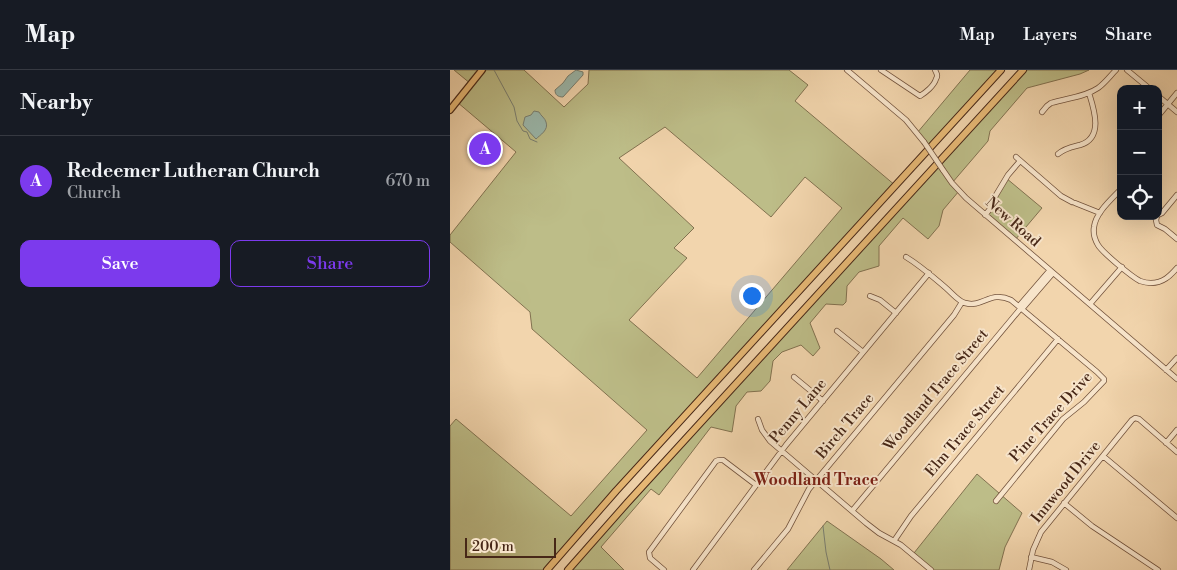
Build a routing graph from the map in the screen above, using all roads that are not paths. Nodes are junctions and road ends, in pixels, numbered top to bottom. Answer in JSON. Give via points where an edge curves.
{"nodes":[{"id":1,"x":482,"y":70,"type":"edge"},
{"id":2,"x":847,"y":70,"type":"edge"},
{"id":3,"x":881,"y":70,"type":"edge"},
{"id":4,"x":936,"y":70,"type":"edge"},
{"id":5,"x":1001,"y":70,"type":"edge"},
{"id":6,"x":1022,"y":70,"type":"edge"},
{"id":7,"x":1116,"y":70,"type":"edge"},
{"id":8,"x":1127,"y":70,"type":"edge"},
{"id":9,"x":1145,"y":85,"type":"edge"},
{"id":10,"x":1088,"y":93,"type":"junction"},
{"id":11,"x":1177,"y":93,"type":"edge"},
{"id":12,"x":1162,"y":99,"type":"edge"},
{"id":13,"x":1168,"y":104,"type":"junction"},
{"id":14,"x":450,"y":110,"type":"edge"},
{"id":15,"x":1162,"y":111,"type":"edge"},
{"id":16,"x":1042,"y":112,"type":"dead end"},
{"id":17,"x":1177,"y":112,"type":"edge"},
{"id":18,"x":1058,"y":154,"type":"dead end"},
{"id":19,"x":1117,"y":194,"type":"edge"},
{"id":20,"x":1177,"y":195,"type":"edge"},
{"id":21,"x":1100,"y":213,"type":"junction"},
{"id":22,"x":1162,"y":213,"type":"edge"},
{"id":23,"x":985,"y":214,"type":"junction"},
{"id":24,"x":1156,"y":220,"type":"edge"},
{"id":25,"x":1177,"y":239,"type":"edge"},
{"id":26,"x":906,"y":257,"type":"dead end"},
{"id":27,"x":1122,"y":267,"type":"junction"},
{"id":28,"x":1177,"y":268,"type":"edge"},
{"id":29,"x":1052,"y":272,"type":"junction"},
{"id":30,"x":929,"y":273,"type":"junction"},
{"id":31,"x":870,"y":296,"type":"dead end"},
{"id":32,"x":962,"y":302,"type":"junction"},
{"id":33,"x":1090,"y":304,"type":"junction"},
{"id":34,"x":1021,"y":308,"type":"junction"},
{"id":35,"x":896,"y":313,"type":"junction"},
{"id":36,"x":837,"y":331,"type":"dead end"},
{"id":37,"x":1058,"y":339,"type":"junction"},
{"id":38,"x":863,"y":352,"type":"junction"},
{"id":39,"x":1177,"y":358,"type":"edge"},
{"id":40,"x":1166,"y":370,"type":"junction"},
{"id":41,"x":794,"y":377,"type":"dead end"},
{"id":42,"x":1177,"y":379,"type":"edge"},
{"id":43,"x":823,"y":400,"type":"junction"},
{"id":44,"x":758,"y":419,"type":"dead end"},
{"id":45,"x":1177,"y":430,"type":"edge"},
{"id":46,"x":1166,"y":443,"type":"junction"},
{"id":47,"x":782,"y":451,"type":"junction"},
{"id":48,"x":1177,"y":452,"type":"edge"},
{"id":49,"x":1103,"y":456,"type":"junction"},
{"id":50,"x":816,"y":480,"type":"junction"},
{"id":51,"x":756,"y":485,"type":"junction"},
{"id":52,"x":996,"y":501,"type":"dead end"},
{"id":53,"x":1064,"y":503,"type":"junction"},
{"id":54,"x":852,"y":511,"type":"junction"},
{"id":55,"x":1177,"y":518,"type":"edge"},
{"id":56,"x":894,"y":541,"type":"junction"},
{"id":57,"x":1031,"y":557,"type":"junction"},
{"id":58,"x":547,"y":570,"type":"edge"},
{"id":59,"x":568,"y":570,"type":"edge"},
{"id":60,"x":664,"y":570,"type":"edge"},
{"id":61,"x":693,"y":570,"type":"edge"},
{"id":62,"x":754,"y":570,"type":"edge"},
{"id":63,"x":931,"y":570,"type":"edge"},
{"id":64,"x":1029,"y":570,"type":"edge"},
{"id":65,"x":1066,"y":570,"type":"edge"},
{"id":66,"x":1158,"y":570,"type":"edge"}],
"edges":[{"from":1,"to":14,"type":"main road"},
{"from":2,"to":23,"type":"street","name":"New Road","bridge":true,"via":[[904,118],[961,193]]},
{"from":3,"to":4,"type":"street","via":[[920,96],[936,79]]},
{"from":5,"to":58,"type":"highway"},
{"from":6,"to":59,"type":"highway"},
{"from":7,"to":10,"type":"street","via":[[1102,85]]},
{"from":8,"to":9,"type":"street"},
{"from":10,"to":16,"type":"street","via":[[1052,103]]},
{"from":10,"to":18,"type":"street","via":[[1096,122],[1095,132],[1084,144]]},
{"from":11,"to":13,"type":"street"},
{"from":12,"to":13,"type":"street"},
{"from":13,"to":15,"type":"street"},
{"from":13,"to":17,"type":"street"},
{"from":19,"to":21,"type":"street"},
{"from":20,"to":22,"type":"street"},
{"from":21,"to":23,"type":"street","via":[[1061,196],[1018,159]]},
{"from":21,"to":27,"type":"street","via":[[1094,226],[1096,241]]},
{"from":23,"to":29,"type":"street","name":"New Road"},
{"from":24,"to":25,"type":"street"},
{"from":26,"to":30,"type":"street"},
{"from":27,"to":28,"type":"street","via":[[1138,280],[1149,283],[1164,280]]},
{"from":27,"to":33,"type":"street"},
{"from":29,"to":33,"type":"street","name":"New Road"},
{"from":29,"to":34,"type":"street","name":"Woodland Trace Street"},
{"from":30,"to":32,"type":"street"},
{"from":30,"to":35,"type":"street","name":"Penny Lane"},
{"from":31,"to":35,"type":"street"},
{"from":32,"to":34,"type":"street","name":"Pine Trace Drive","via":[[975,304],[1001,297]]},
{"from":32,"to":50,"type":"street","name":"Birch Trace"},
{"from":33,"to":40,"type":"street","name":"New Road"},
{"from":34,"to":37,"type":"street","name":"Pine Trace Drive"},
{"from":34,"to":54,"type":"street","name":"Woodland Trace Street"},
{"from":35,"to":38,"type":"street","name":"Penny Lane"},
{"from":36,"to":38,"type":"street"},
{"from":37,"to":52,"type":"street","name":"Pine Trace Drive","via":[[1104,381],[1063,419]]},
{"from":37,"to":56,"type":"street","name":"Elm Trace Street","via":[[911,516]]},
{"from":38,"to":43,"type":"street","name":"Penny Lane"},
{"from":39,"to":40,"type":"street"},
{"from":40,"to":42,"type":"street","name":"New Road"},
{"from":41,"to":43,"type":"street"},
{"from":43,"to":47,"type":"street","name":"Penny Lane"},
{"from":44,"to":47,"type":"street","via":[[765,435]]},
{"from":45,"to":46,"type":"street"},
{"from":46,"to":48,"type":"street"},
{"from":46,"to":49,"type":"street","name":"Innwood Drive","via":[[1137,418]]},
{"from":47,"to":50,"type":"street"},
{"from":47,"to":51,"type":"street","name":"Penny Lane"},
{"from":49,"to":53,"type":"street","name":"Innwood Drive"},
{"from":49,"to":55,"type":"street"},
{"from":50,"to":54,"type":"street"},
{"from":50,"to":62,"type":"street","name":"Birch Trace","via":[[788,529]]},
{"from":51,"to":60,"type":"street","via":[[723,460],[716,461],[648,552]]},
{"from":51,"to":61,"type":"street","name":"Penny Lane"},
{"from":53,"to":57,"type":"street","name":"Innwood Drive","via":[[1041,532]]},
{"from":53,"to":66,"type":"street"},
{"from":54,"to":56,"type":"street"},
{"from":56,"to":63,"type":"street"},
{"from":57,"to":64,"type":"street","name":"Innwood Drive"},
{"from":57,"to":65,"type":"street","via":[[1052,562]]}]}
